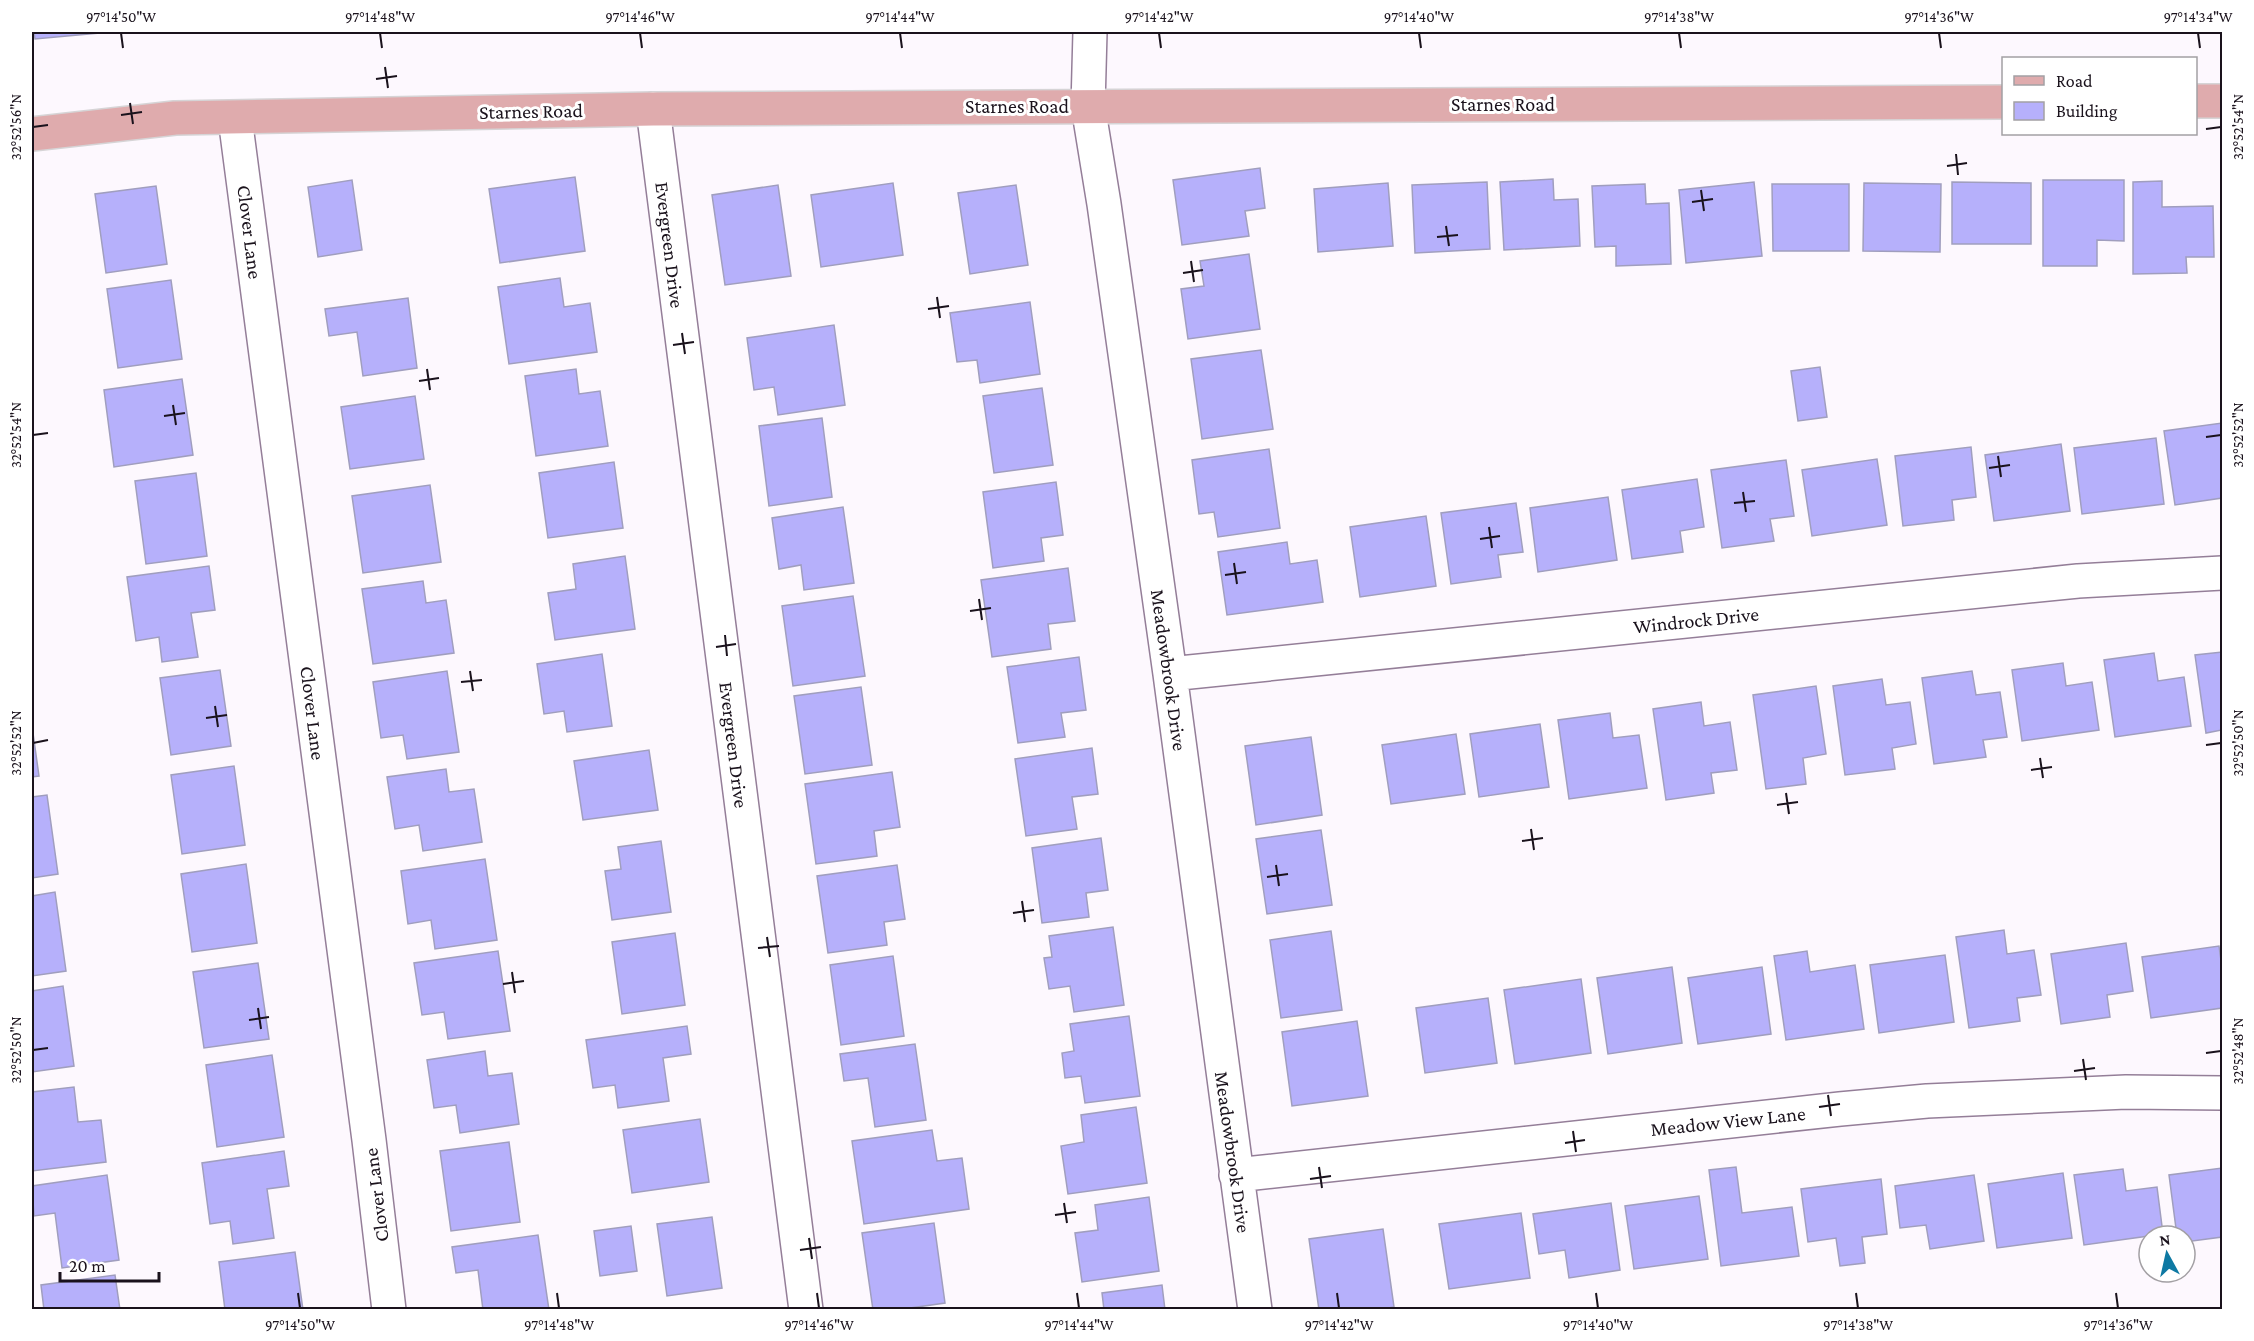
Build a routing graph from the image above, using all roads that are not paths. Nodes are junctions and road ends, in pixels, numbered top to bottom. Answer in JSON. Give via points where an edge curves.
{"nodes":[{"id":1,"x":1090,"y":32,"type":"edge"},
{"id":2,"x":2197,"y":101,"type":"edge"},
{"id":3,"x":2223,"y":101,"type":"edge"},
{"id":4,"x":2002,"y":102,"type":"edge"},
{"id":5,"x":1088,"y":106,"type":"junction"},
{"id":6,"x":653,"y":109,"type":"junction"},
{"id":7,"x":235,"y":118,"type":"junction"},
{"id":8,"x":32,"y":134,"type":"edge"},
{"id":9,"x":2223,"y":573,"type":"edge"},
{"id":10,"x":1170,"y":674,"type":"junction"},
{"id":11,"x":2223,"y":1093,"type":"edge"},
{"id":12,"x":1236,"y":1175,"type":"junction"},
{"id":13,"x":389,"y":1310,"type":"edge"},
{"id":14,"x":807,"y":1310,"type":"edge"},
{"id":15,"x":1255,"y":1310,"type":"edge"}],
"edges":[{"from":1,"to":5,"type":"street","name":"Meadowbrook Drive"},
{"from":2,"to":3,"type":"main road"},
{"from":4,"to":5,"type":"main road","name":"Starnes Road"},
{"from":5,"to":6,"type":"main road","name":"Starnes Road"},
{"from":5,"to":10,"type":"street","name":"Meadowbrook Drive"},
{"from":6,"to":7,"type":"main road","name":"Starnes Road"},
{"from":6,"to":14,"type":"street","name":"Evergreen Drive"},
{"from":7,"to":8,"type":"main road","name":"Starnes Road","via":[[175,118]]},
{"from":7,"to":13,"type":"street","name":"Clover Lane"},
{"from":9,"to":10,"type":"street","name":"Windrock Drive","via":[[2078,581]]},
{"from":10,"to":12,"type":"street","name":"Meadowbrook Drive"},
{"from":11,"to":12,"type":"street","name":"Meadow View Lane","via":[[2126,1092],[1927,1101]]},
{"from":12,"to":15,"type":"street","name":"Meadowbrook Drive"}]}
